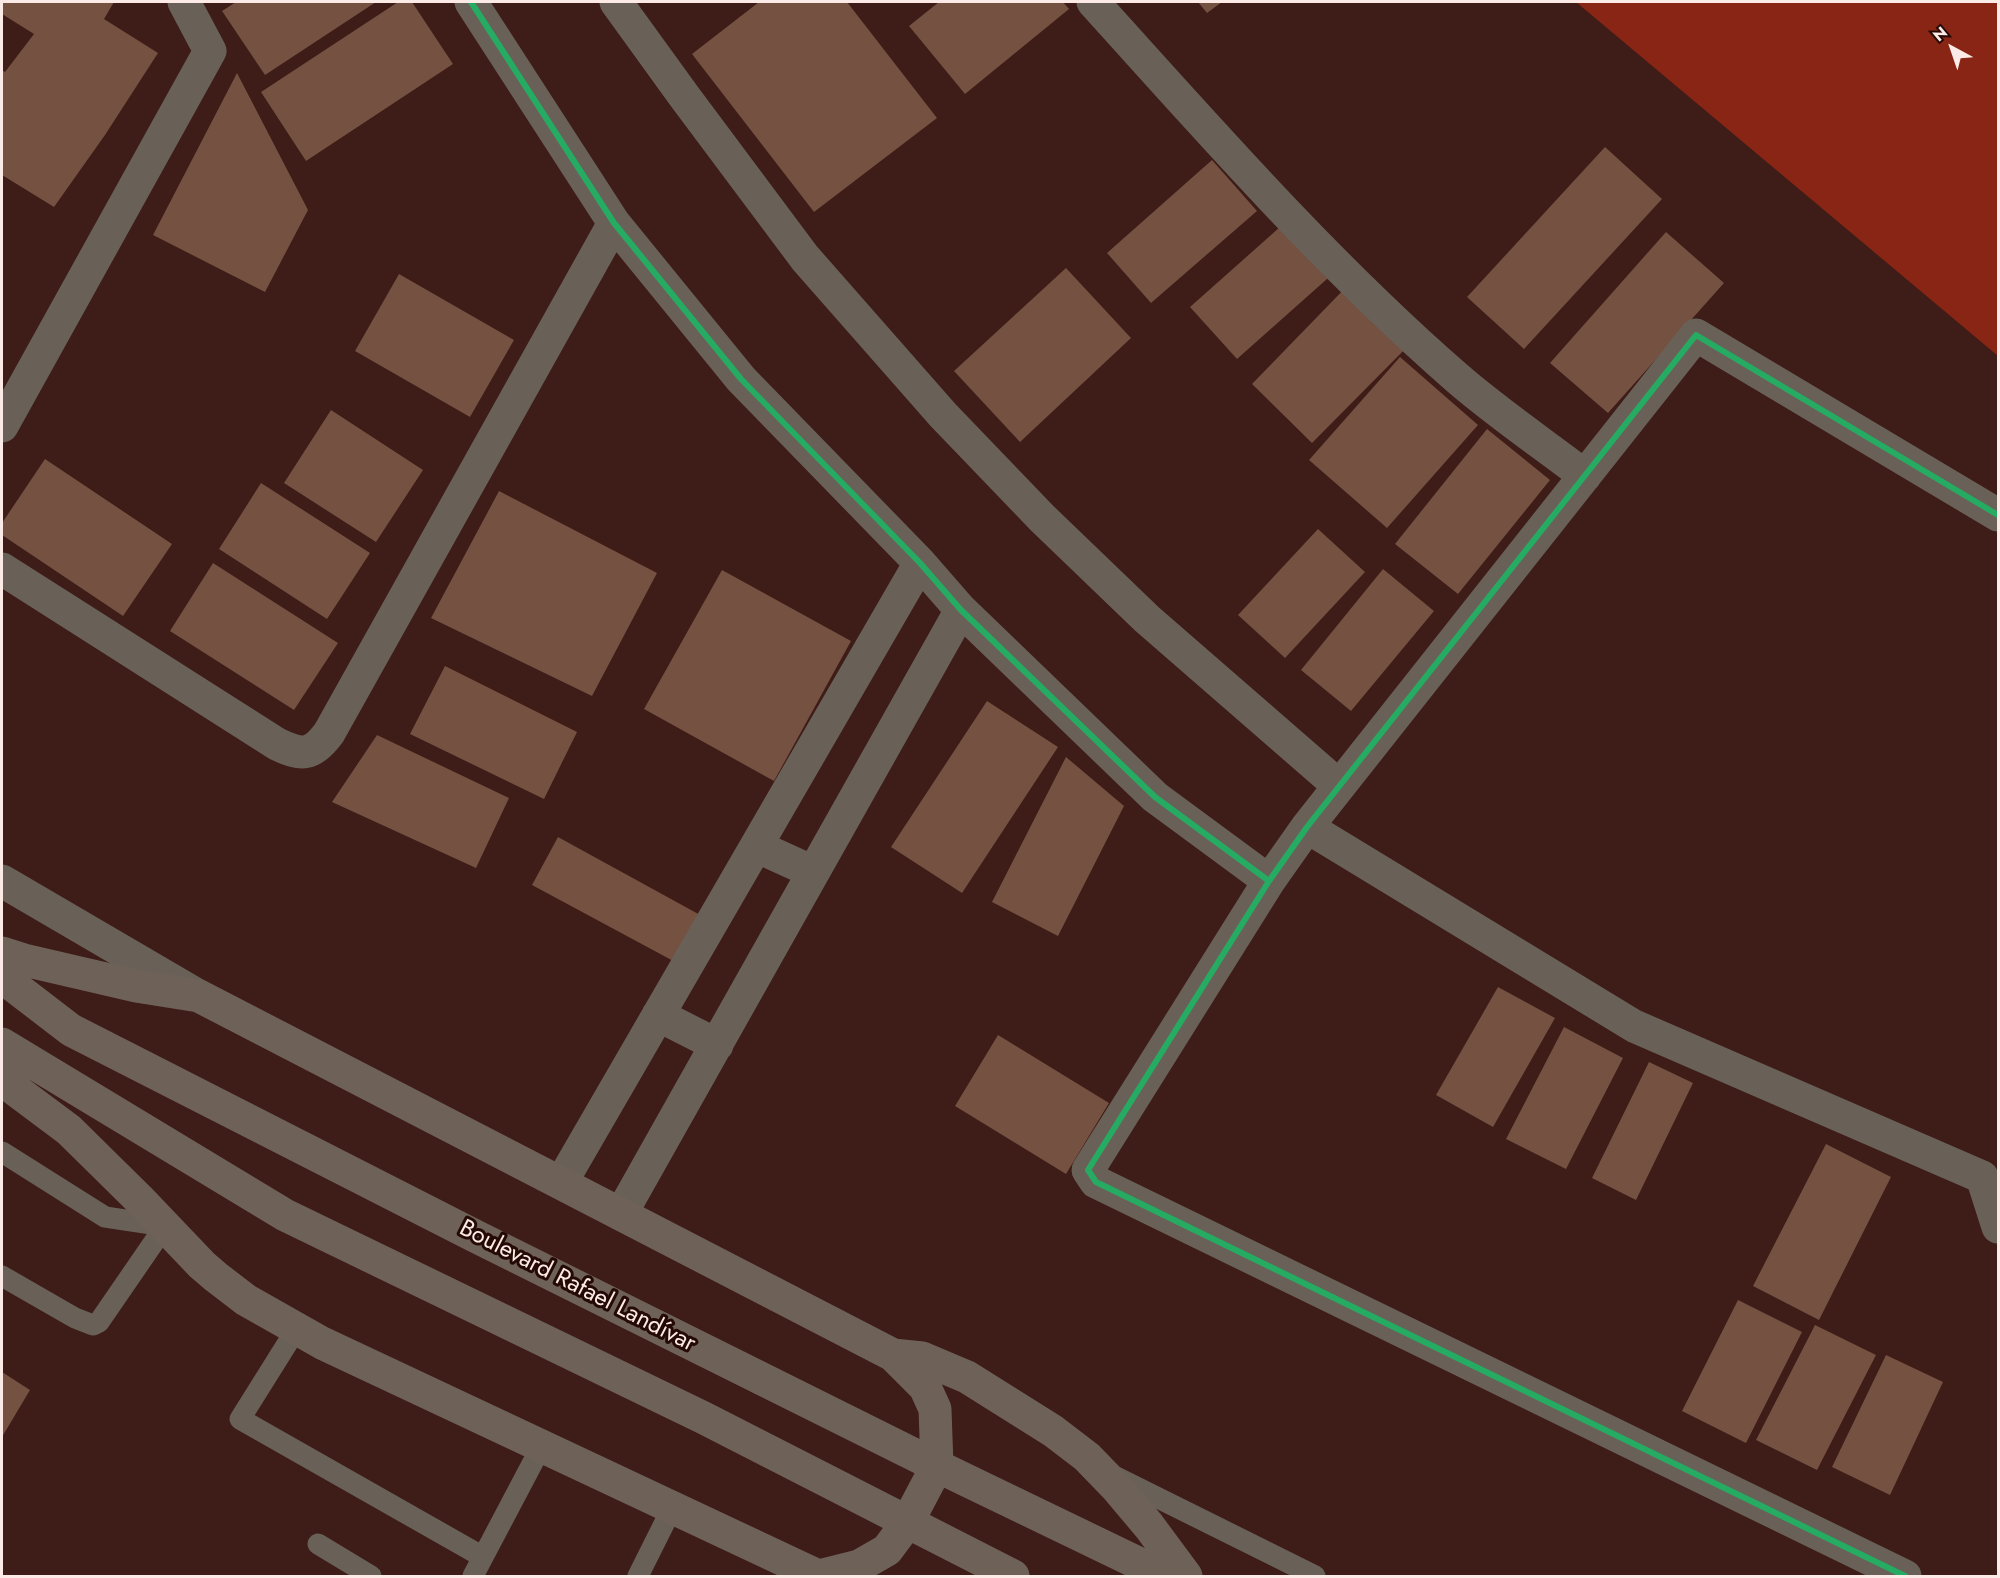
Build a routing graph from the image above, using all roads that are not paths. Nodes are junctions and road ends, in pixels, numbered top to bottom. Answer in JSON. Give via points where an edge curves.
{"nodes":[{"id":1,"x":184,"y":2,"type":"edge"},
{"id":2,"x":471,"y":2,"type":"edge"},
{"id":3,"x":616,"y":2,"type":"edge"},
{"id":4,"x":1093,"y":2,"type":"edge"},
{"id":5,"x":614,"y":223,"type":"junction"},
{"id":6,"x":2,"y":426,"type":"edge"},
{"id":7,"x":1586,"y":476,"type":"junction"},
{"id":8,"x":1998,"y":515,"type":"edge"},
{"id":9,"x":920,"y":563,"type":"junction"},
{"id":10,"x":2,"y":568,"type":"edge"},
{"id":11,"x":961,"y":610,"type":"junction"},
{"id":12,"x":1339,"y":786,"type":"junction"},
{"id":13,"x":1307,"y":827,"type":"junction"},
{"id":14,"x":756,"y":846,"type":"junction"},
{"id":15,"x":813,"y":872,"type":"junction"},
{"id":16,"x":2,"y":881,"type":"edge"},
{"id":17,"x":1269,"y":881,"type":"junction"},
{"id":18,"x":2,"y":952,"type":"edge"},
{"id":19,"x":2,"y":977,"type":"edge"},
{"id":20,"x":199,"y":996,"type":"junction"},
{"id":21,"x":658,"y":1015,"type":"junction"},
{"id":22,"x":2,"y":1044,"type":"edge"},
{"id":23,"x":717,"y":1045,"type":"junction"},
{"id":24,"x":2,"y":1080,"type":"edge"},
{"id":25,"x":2,"y":1152,"type":"edge"},
{"id":26,"x":561,"y":1183,"type":"junction"},
{"id":27,"x":621,"y":1214,"type":"junction"},
{"id":28,"x":165,"y":1226,"type":"junction"},
{"id":29,"x":1998,"y":1227,"type":"edge"},
{"id":30,"x":2,"y":1276,"type":"edge"},
{"id":31,"x":297,"y":1329,"type":"junction"},
{"id":32,"x":893,"y":1355,"type":"junction"},
{"id":33,"x":542,"y":1447,"type":"junction"},
{"id":34,"x":937,"y":1466,"type":"junction"},
{"id":35,"x":1095,"y":1466,"type":"junction"},
{"id":36,"x":672,"y":1508,"type":"junction"},
{"id":37,"x":907,"y":1523,"type":"junction"},
{"id":38,"x":318,"y":1544,"type":"dead end"},
{"id":39,"x":483,"y":1557,"type":"junction"},
{"id":40,"x":371,"y":1576,"type":"edge"},
{"id":41,"x":472,"y":1576,"type":"edge"},
{"id":42,"x":638,"y":1576,"type":"edge"},
{"id":43,"x":819,"y":1576,"type":"edge"},
{"id":44,"x":1013,"y":1576,"type":"edge"},
{"id":45,"x":1165,"y":1576,"type":"edge"},
{"id":46,"x":1186,"y":1576,"type":"edge"},
{"id":47,"x":1315,"y":1576,"type":"edge"},
{"id":48,"x":1905,"y":1576,"type":"edge"}],
"edges":[{"from":1,"to":6,"type":"street","via":[[210,51]]},
{"from":2,"to":5,"type":"street"},
{"from":3,"to":12,"type":"street","via":[[805,258],[944,415],[1042,518],[1147,619]]},
{"from":4,"to":7,"type":"street","via":[[1348,278],[1457,378]]},
{"from":5,"to":9,"type":"street","via":[[741,379]]},
{"from":5,"to":10,"type":"street","via":[[319,747],[294,752],[277,744]]},
{"from":7,"to":8,"type":"street","via":[[1696,335]]},
{"from":7,"to":12,"type":"street"},
{"from":9,"to":11,"type":"street"},
{"from":9,"to":14,"type":"street"},
{"from":11,"to":15,"type":"street"},
{"from":11,"to":17,"type":"street","via":[[1155,797]]},
{"from":12,"to":13,"type":"street"},
{"from":13,"to":17,"type":"street"},
{"from":13,"to":29,"type":"street","via":[[1634,1026],[1982,1177]]},
{"from":14,"to":15,"type":"street"},
{"from":14,"to":21,"type":"street"},
{"from":15,"to":23,"type":"street"},
{"from":16,"to":20,"type":"street"},
{"from":17,"to":48,"type":"street","via":[[1088,1170],[1096,1182]]},
{"from":18,"to":20,"type":"main road","via":[[136,986]]},
{"from":19,"to":34,"type":"main road","name":"Boulevard Rafael Landívar","via":[[71,1030]]},
{"from":20,"to":26,"type":"main road"},
{"from":21,"to":23,"type":"street"},
{"from":21,"to":26,"type":"street"},
{"from":22,"to":37,"type":"main road","via":[[285,1215],[704,1418]]},
{"from":23,"to":27,"type":"street"},
{"from":24,"to":28,"type":"main road","via":[[69,1130]]},
{"from":25,"to":28,"type":"lane","via":[[105,1217]]},
{"from":26,"to":27,"type":"main road"},
{"from":27,"to":32,"type":"main road"},
{"from":28,"to":30,"type":"lane","via":[[99,1322],[93,1325]]},
{"from":28,"to":31,"type":"main road","via":[[202,1265],[246,1300]]},
{"from":31,"to":33,"type":"main road"},
{"from":31,"to":39,"type":"lane","via":[[240,1419]]},
{"from":32,"to":34,"type":"main road","via":[[925,1388],[935,1409]]},
{"from":32,"to":35,"type":"main road","via":[[922,1358],[966,1377],[1053,1431]]},
{"from":33,"to":36,"type":"main road"},
{"from":33,"to":39,"type":"lane"},
{"from":34,"to":37,"type":"main road"},
{"from":34,"to":45,"type":"main road","name":"Boulevard Rafael Landívar"},
{"from":35,"to":46,"type":"main road","via":[[1149,1526]]},
{"from":35,"to":47,"type":"lane"},
{"from":36,"to":42,"type":"lane"},
{"from":36,"to":43,"type":"main road"},
{"from":37,"to":43,"type":"main road","via":[[887,1551],[859,1566]]},
{"from":37,"to":44,"type":"main road"},
{"from":38,"to":40,"type":"lane"},
{"from":39,"to":41,"type":"lane"}]}
